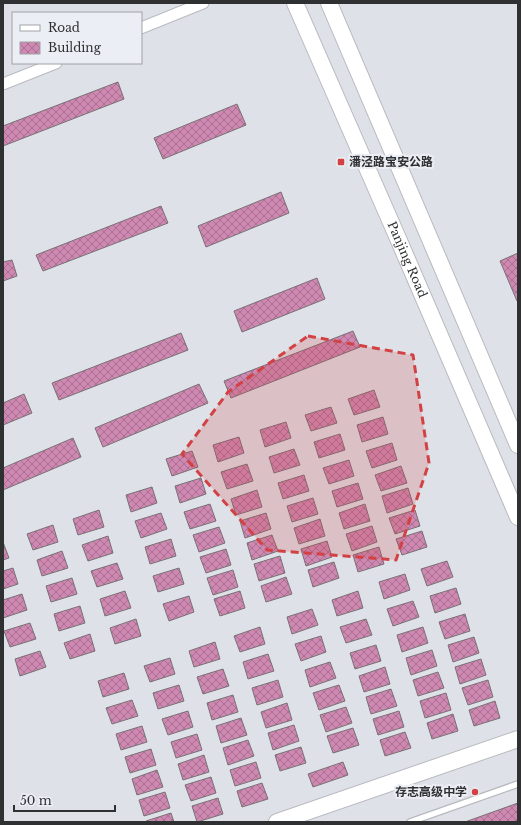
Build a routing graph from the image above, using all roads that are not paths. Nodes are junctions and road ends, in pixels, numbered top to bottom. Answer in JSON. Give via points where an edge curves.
{"nodes":[{"id":1,"x":203,"y":3,"type":"edge"},
{"id":2,"x":294,"y":3,"type":"edge"},
{"id":3,"x":329,"y":3,"type":"edge"},
{"id":4,"x":142,"y":28,"type":"edge"},
{"id":5,"x":53,"y":64,"type":"edge"},
{"id":6,"x":3,"y":84,"type":"edge"},
{"id":7,"x":518,"y":446,"type":"edge"},
{"id":8,"x":518,"y":517,"type":"edge"},
{"id":9,"x":518,"y":739,"type":"edge"},
{"id":10,"x":518,"y":784,"type":"edge"},
{"id":11,"x":277,"y":822,"type":"edge"},
{"id":12,"x":410,"y":822,"type":"edge"}],
"edges":[{"from":1,"to":4,"type":"street"},
{"from":2,"to":8,"type":"main road","name":"Panjing Road"},
{"from":3,"to":7,"type":"main road"},
{"from":5,"to":6,"type":"street"},
{"from":9,"to":11,"type":"main road"},
{"from":10,"to":12,"type":"lane"}]}
